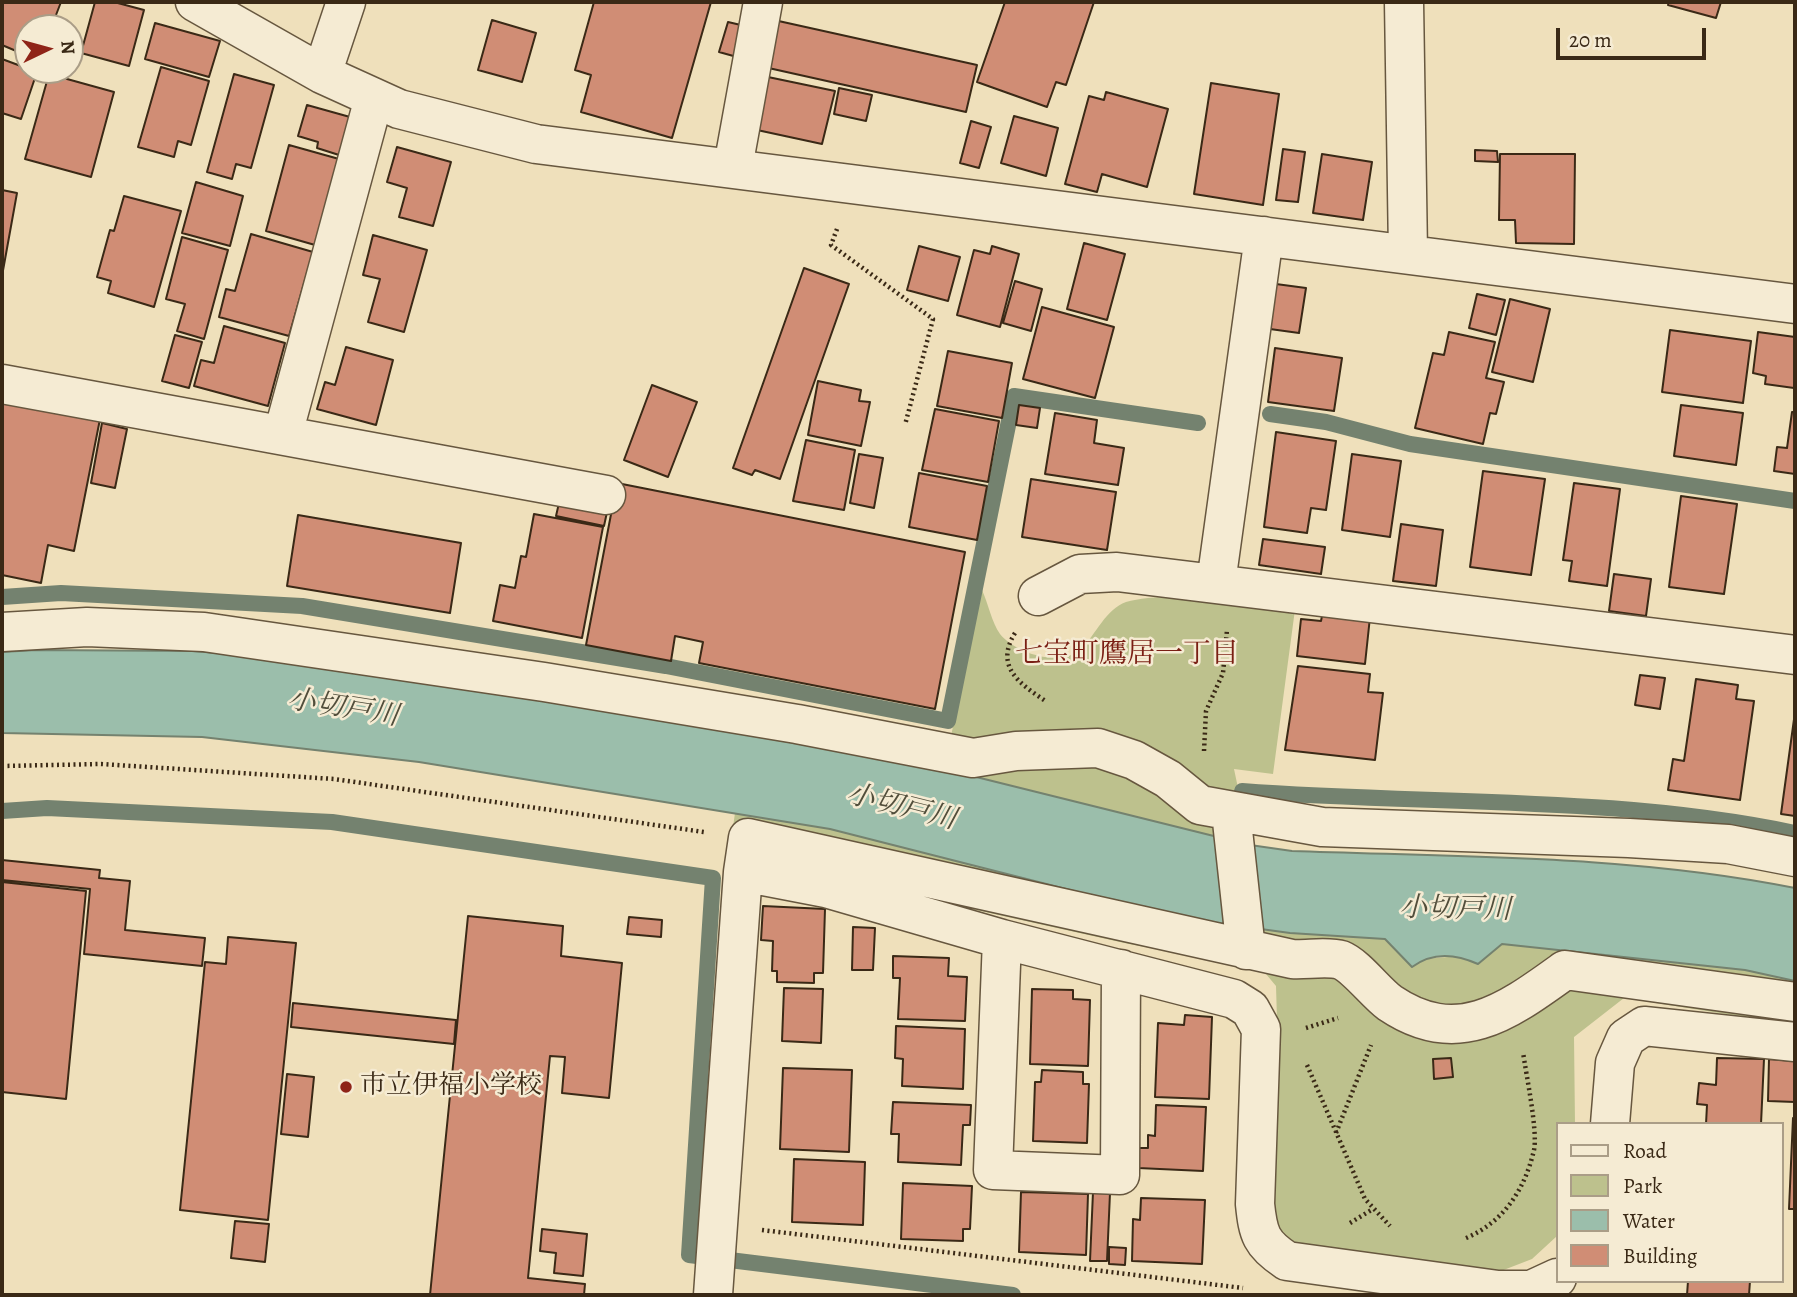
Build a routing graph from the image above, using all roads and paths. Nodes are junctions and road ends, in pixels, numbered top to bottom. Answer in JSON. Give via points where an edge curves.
{"nodes":[{"id":1,"x":195,"y":2,"type":"edge"},
{"id":2,"x":345,"y":2,"type":"edge"},
{"id":3,"x":763,"y":2,"type":"edge"},
{"id":4,"x":1404,"y":2,"type":"edge"},
{"id":5,"x":322,"y":74,"type":"junction"},
{"id":6,"x":374,"y":98,"type":"junction"},
{"id":7,"x":733,"y":167,"type":"junction"},
{"id":8,"x":851,"y":185,"type":"junction"},
{"id":9,"x":1264,"y":236,"type":"junction"},
{"id":10,"x":1408,"y":253,"type":"junction"},
{"id":11,"x":1795,"y":303,"type":"edge"},
{"id":12,"x":2,"y":384,"type":"edge"},
{"id":13,"x":905,"y":425,"type":"dead end"},
{"id":14,"x":283,"y":434,"type":"junction"},
{"id":15,"x":606,"y":495,"type":"dead end"},
{"id":16,"x":1224,"y":584,"type":"junction"},
{"id":17,"x":1038,"y":596,"type":"joint"},
{"id":18,"x":2,"y":632,"type":"edge"},
{"id":19,"x":1795,"y":655,"type":"edge"},
{"id":20,"x":1054,"y":707,"type":"dead end"},
{"id":21,"x":1193,"y":748,"type":"dead end"},
{"id":22,"x":1204,"y":749,"type":"junction"},
{"id":23,"x":2,"y":766,"type":"edge"},
{"id":24,"x":1231,"y":816,"type":"junction"},
{"id":25,"x":745,"y":855,"type":"junction"},
{"id":26,"x":1795,"y":857,"type":"edge"},
{"id":27,"x":1002,"y":939,"type":"junction"},
{"id":28,"x":1246,"y":944,"type":"junction"},
{"id":29,"x":1121,"y":969,"type":"junction"},
{"id":30,"x":1388,"y":1001,"type":"junction"},
{"id":31,"x":1795,"y":1002,"type":"edge"},
{"id":32,"x":1517,"y":1005,"type":"junction"},
{"id":33,"x":1261,"y":1029,"type":"junction"},
{"id":34,"x":1297,"y":1042,"type":"junction"},
{"id":35,"x":1795,"y":1042,"type":"edge"},
{"id":36,"x":1610,"y":1122,"type":"edge"},
{"id":37,"x":1336,"y":1133,"type":"junction"},
{"id":38,"x":717,"y":1229,"type":"junction"},
{"id":39,"x":1396,"y":1229,"type":"dead end"},
{"id":40,"x":1458,"y":1241,"type":"dead end"},
{"id":41,"x":1556,"y":1278,"type":"edge"},
{"id":42,"x":1249,"y":1289,"type":"dead end"},
{"id":43,"x":713,"y":1290,"type":"edge"}],
"edges":[{"from":1,"to":5,"type":"street"},
{"from":2,"to":5,"type":"street"},
{"from":3,"to":7,"type":"street"},
{"from":4,"to":10,"type":"street"},
{"from":5,"to":6,"type":"street"},
{"from":6,"to":7,"type":"street","via":[[399,109],[536,144]]},
{"from":6,"to":14,"type":"street"},
{"from":7,"to":8,"type":"street"},
{"from":8,"to":9,"type":"street"},
{"from":8,"to":13,"type":"path","via":[[831,245],[933,319]]},
{"from":9,"to":10,"type":"street"},
{"from":9,"to":16,"type":"street"},
{"from":10,"to":11,"type":"street"},
{"from":12,"to":14,"type":"street"},
{"from":14,"to":15,"type":"street"},
{"from":16,"to":17,"type":"street","via":[[1117,572],[1080,574]]},
{"from":16,"to":19,"type":"street"},
{"from":16,"to":22,"type":"path","via":[[1223,673],[1206,711]]},
{"from":17,"to":20,"type":"path","via":[[1006,648],[1006,659],[1013,676]]},
{"from":18,"to":24,"type":"street","via":[[87,627],[204,632],[584,689],[974,758],[1016,751],[1098,748],[1134,760],[1200,805]]},
{"from":21,"to":22,"type":"path"},
{"from":22,"to":24,"type":"path","via":[[1209,778]]},
{"from":23,"to":25,"type":"path","via":[[101,764],[334,779]]},
{"from":24,"to":26,"type":"street","via":[[1322,827],[1728,844]]},
{"from":24,"to":28,"type":"street"},
{"from":25,"to":27,"type":"street","via":[[825,888]]},
{"from":25,"to":28,"type":"street"},
{"from":25,"to":38,"type":"street"},
{"from":27,"to":29,"type":"street"},
{"from":27,"to":29,"type":"street","via":[[993,1170],[1120,1175]]},
{"from":28,"to":30,"type":"street","via":[[1292,959],[1341,961]]},
{"from":29,"to":33,"type":"street","via":[[1234,999],[1250,1009]]},
{"from":30,"to":32,"type":"street","via":[[1416,1019],[1454,1025],[1491,1018]]},
{"from":30,"to":34,"type":"path","via":[[1301,1030]]},
{"from":30,"to":37,"type":"path"},
{"from":31,"to":32,"type":"street","via":[[1565,970]]},
{"from":32,"to":40,"type":"path","via":[[1534,1148],[1515,1201],[1492,1223]]},
{"from":33,"to":34,"type":"path"},
{"from":33,"to":41,"type":"street","via":[[1255,1204],[1257,1227],[1267,1248],[1287,1261],[1498,1290],[1531,1290]]},
{"from":34,"to":37,"type":"path"},
{"from":35,"to":36,"type":"street","via":[[1644,1026],[1626,1038],[1615,1063]]},
{"from":37,"to":39,"type":"path","via":[[1365,1199],[1384,1223]]},
{"from":38,"to":42,"type":"path"},
{"from":38,"to":43,"type":"street"}]}
